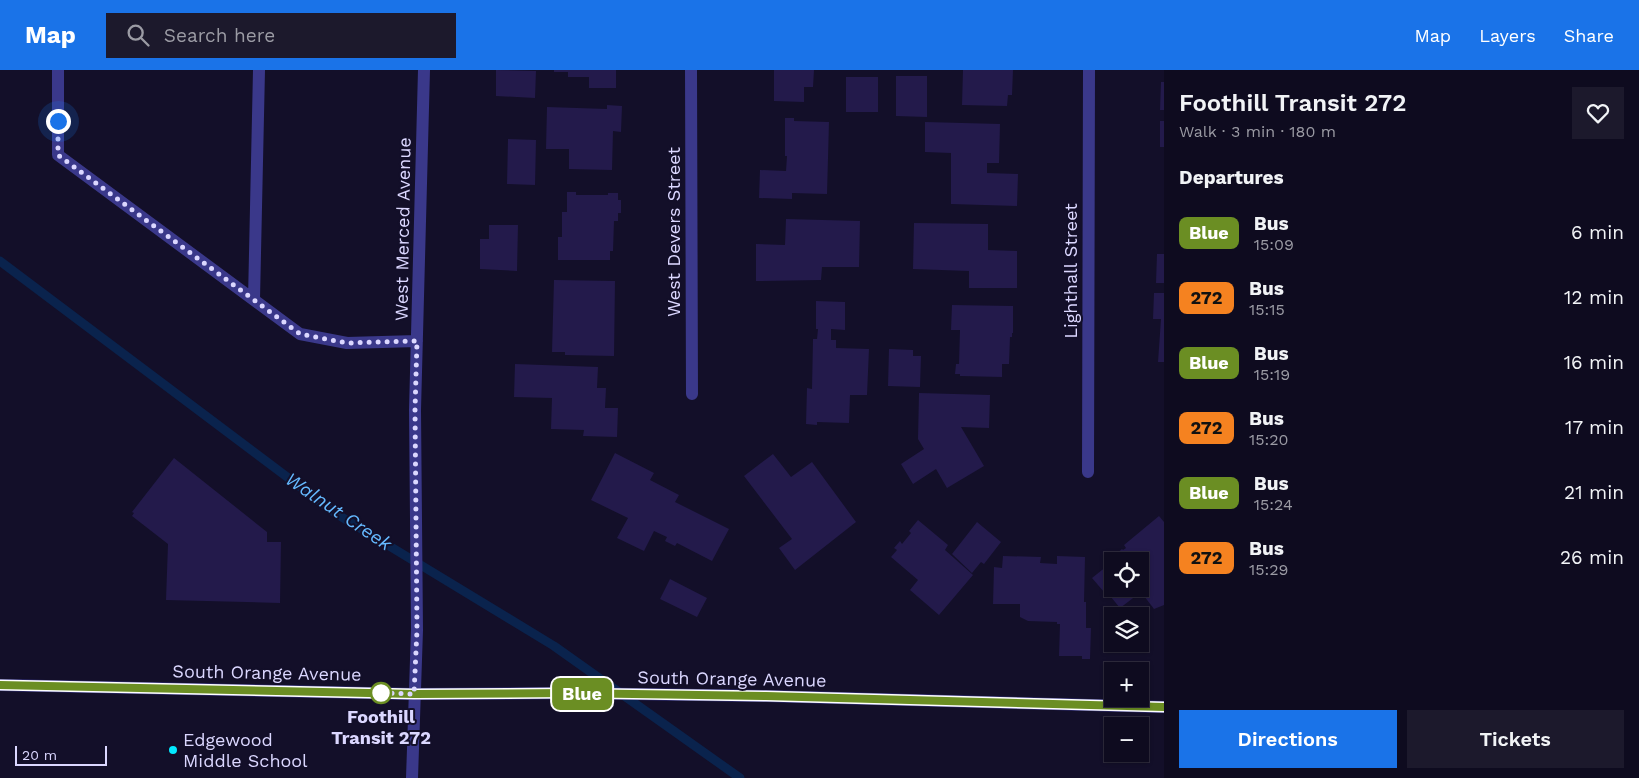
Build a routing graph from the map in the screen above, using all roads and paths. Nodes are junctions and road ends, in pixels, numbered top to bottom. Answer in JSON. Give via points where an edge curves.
{"nodes":[{"id":1,"x":58,"y":70,"type":"edge"},
{"id":2,"x":259,"y":70,"type":"edge"},
{"id":3,"x":424,"y":70,"type":"edge"},
{"id":4,"x":691,"y":70,"type":"edge"},
{"id":5,"x":1089,"y":70,"type":"edge"},
{"id":6,"x":254,"y":300,"type":"junction"},
{"id":7,"x":417,"y":341,"type":"junction"},
{"id":8,"x":692,"y":394,"type":"dead end"},
{"id":9,"x":1088,"y":472,"type":"dead end"},
{"id":10,"x":0,"y":685,"type":"edge"},
{"id":11,"x":414,"y":694,"type":"junction"},
{"id":12,"x":1164,"y":707,"type":"edge"},
{"id":13,"x":412,"y":778,"type":"edge"}],
"edges":[{"from":1,"to":6,"type":"street","via":[[58,155]]},
{"from":2,"to":6,"type":"street"},
{"from":3,"to":7,"type":"street","name":"West Merced Avenue"},
{"from":4,"to":8,"type":"street","name":"West Devers Street"},
{"from":5,"to":9,"type":"street","name":"Lighthall Street"},
{"from":6,"to":7,"type":"street","via":[[300,334],[347,343]]},
{"from":7,"to":11,"type":"street","name":"West Merced Avenue"},
{"from":10,"to":11,"type":"street","name":"South Orange Avenue"},
{"from":11,"to":12,"type":"street","name":"South Orange Avenue","via":[[766,696]]},
{"from":11,"to":13,"type":"street","name":"West Merced Avenue"}]}
